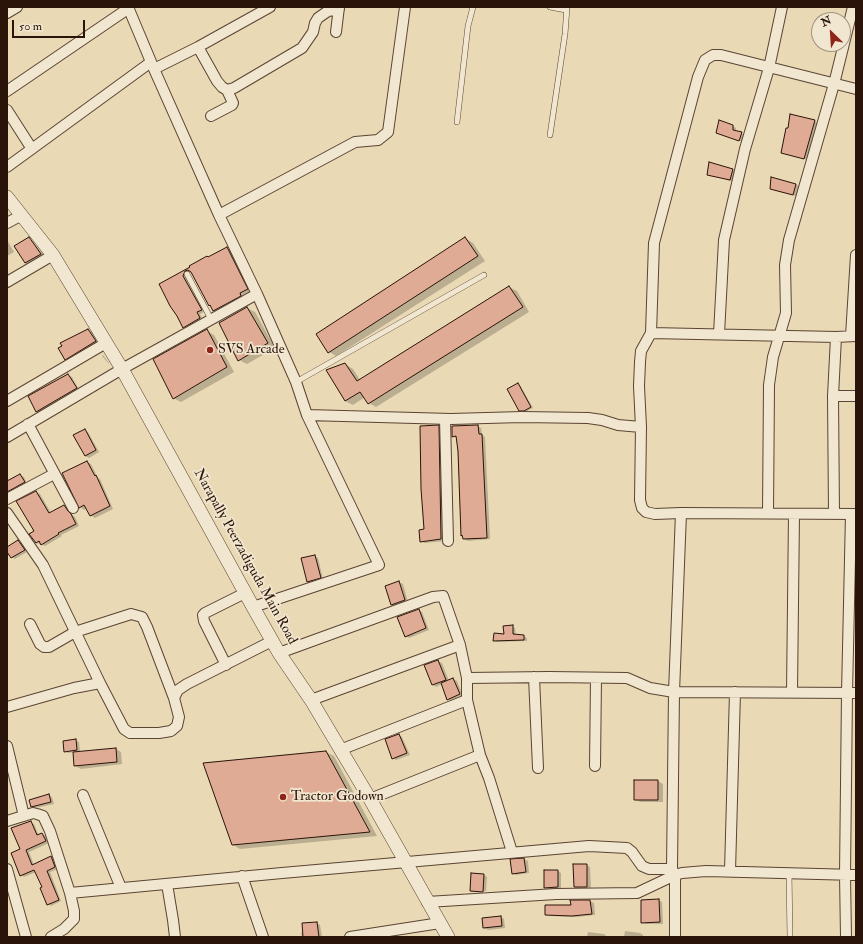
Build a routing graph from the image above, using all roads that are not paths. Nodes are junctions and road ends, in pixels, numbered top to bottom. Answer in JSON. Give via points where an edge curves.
{"nodes":[{"id":1,"x":17,"y":7,"type":"edge"},
{"id":2,"x":270,"y":7,"type":"edge"},
{"id":3,"x":405,"y":7,"type":"edge"},
{"id":4,"x":473,"y":7,"type":"edge"},
{"id":5,"x":550,"y":7,"type":"edge"},
{"id":6,"x":782,"y":7,"type":"edge"},
{"id":7,"x":853,"y":7,"type":"edge"},
{"id":8,"x":128,"y":8,"type":"edge"},
{"id":9,"x":339,"y":8,"type":"edge"},
{"id":10,"x":566,"y":8,"type":"edge"},
{"id":11,"x":7,"y":14,"type":"edge"},
{"id":12,"x":336,"y":32,"type":"dead end"},
{"id":13,"x":198,"y":48,"type":"junction"},
{"id":14,"x":153,"y":65,"type":"junction"},
{"id":15,"x":769,"y":68,"type":"junction"},
{"id":16,"x":834,"y":84,"type":"junction"},
{"id":17,"x":856,"y":89,"type":"edge"},
{"id":18,"x":227,"y":90,"type":"junction"},
{"id":19,"x":7,"y":91,"type":"edge"},
{"id":20,"x":7,"y":110,"type":"edge"},
{"id":21,"x":211,"y":116,"type":"dead end"},
{"id":22,"x":457,"y":122,"type":"dead end"},
{"id":23,"x":550,"y":135,"type":"dead end"},
{"id":24,"x":32,"y":148,"type":"junction"},
{"id":25,"x":7,"y":167,"type":"edge"},
{"id":26,"x":7,"y":197,"type":"edge"},
{"id":27,"x":22,"y":215,"type":"junction"},
{"id":28,"x":219,"y":215,"type":"junction"},
{"id":29,"x":7,"y":223,"type":"edge"},
{"id":30,"x":856,"y":255,"type":"edge"},
{"id":31,"x":53,"y":256,"type":"junction"},
{"id":32,"x":186,"y":274,"type":"dead end"},
{"id":33,"x":484,"y":275,"type":"dead end"},
{"id":34,"x":7,"y":282,"type":"edge"},
{"id":35,"x":257,"y":294,"type":"junction"},
{"id":36,"x":212,"y":319,"type":"junction"},
{"id":37,"x":652,"y":333,"type":"junction"},
{"id":38,"x":719,"y":334,"type":"junction"},
{"id":39,"x":779,"y":335,"type":"junction"},
{"id":40,"x":854,"y":336,"type":"edge"},
{"id":41,"x":836,"y":337,"type":"junction"},
{"id":42,"x":106,"y":343,"type":"junction"},
{"id":43,"x":122,"y":369,"type":"junction"},
{"id":44,"x":296,"y":382,"type":"junction"},
{"id":45,"x":833,"y":396,"type":"junction"},
{"id":46,"x":856,"y":396,"type":"edge"},
{"id":47,"x":7,"y":401,"type":"edge"},
{"id":48,"x":307,"y":415,"type":"junction"},
{"id":49,"x":445,"y":419,"type":"junction"},
{"id":50,"x":28,"y":424,"type":"junction"},
{"id":51,"x":641,"y":427,"type":"junction"},
{"id":52,"x":7,"y":437,"type":"edge"},
{"id":53,"x":54,"y":474,"type":"junction"},
{"id":54,"x":7,"y":499,"type":"edge"},
{"id":55,"x":73,"y":508,"type":"dead end"},
{"id":56,"x":7,"y":513,"type":"edge"},
{"id":57,"x":681,"y":513,"type":"junction"},
{"id":58,"x":768,"y":513,"type":"junction"},
{"id":59,"x":794,"y":514,"type":"junction"},
{"id":60,"x":834,"y":514,"type":"junction"},
{"id":61,"x":854,"y":514,"type":"edge"},
{"id":62,"x":448,"y":541,"type":"dead end"},
{"id":63,"x":245,"y":593,"type":"junction"},
{"id":64,"x":254,"y":608,"type":"junction"},
{"id":65,"x":30,"y":624,"type":"dead end"},
{"id":66,"x":75,"y":632,"type":"junction"},
{"id":67,"x":272,"y":641,"type":"junction"},
{"id":68,"x":460,"y":645,"type":"junction"},
{"id":69,"x":279,"y":653,"type":"junction"},
{"id":70,"x":226,"y":665,"type":"junction"},
{"id":71,"x":534,"y":677,"type":"junction"},
{"id":72,"x":467,"y":678,"type":"junction"},
{"id":73,"x":596,"y":678,"type":"junction"},
{"id":74,"x":100,"y":683,"type":"junction"},
{"id":75,"x":674,"y":692,"type":"junction"},
{"id":76,"x":735,"y":692,"type":"junction"},
{"id":77,"x":792,"y":692,"type":"junction"},
{"id":78,"x":852,"y":693,"type":"edge"},
{"id":79,"x":174,"y":698,"type":"junction"},
{"id":80,"x":311,"y":700,"type":"junction"},
{"id":81,"x":467,"y":700,"type":"junction"},
{"id":82,"x":7,"y":707,"type":"edge"},
{"id":83,"x":7,"y":746,"type":"edge"},
{"id":84,"x":340,"y":750,"type":"junction"},
{"id":85,"x":480,"y":755,"type":"junction"},
{"id":86,"x":595,"y":766,"type":"dead end"},
{"id":87,"x":538,"y":768,"type":"dead end"},
{"id":88,"x":83,"y":795,"type":"dead end"},
{"id":89,"x":370,"y":799,"type":"junction"},
{"id":90,"x":24,"y":816,"type":"junction"},
{"id":91,"x":7,"y":821,"type":"edge"},
{"id":92,"x":512,"y":852,"type":"junction"},
{"id":93,"x":406,"y":863,"type":"junction"},
{"id":94,"x":7,"y":869,"type":"edge"},
{"id":95,"x":673,"y":872,"type":"junction"},
{"id":96,"x":730,"y":872,"type":"junction"},
{"id":97,"x":789,"y":872,"type":"junction"},
{"id":98,"x":845,"y":875,"type":"junction"},
{"id":99,"x":856,"y":875,"type":"edge"},
{"id":100,"x":242,"y":876,"type":"junction"},
{"id":101,"x":167,"y":884,"type":"junction"},
{"id":102,"x":121,"y":888,"type":"junction"},
{"id":103,"x":70,"y":893,"type":"junction"},
{"id":104,"x":427,"y":902,"type":"junction"},
{"id":105,"x":440,"y":923,"type":"junction"},
{"id":106,"x":26,"y":937,"type":"edge"},
{"id":107,"x":51,"y":937,"type":"edge"},
{"id":108,"x":175,"y":937,"type":"edge"},
{"id":109,"x":263,"y":937,"type":"edge"},
{"id":110,"x":350,"y":937,"type":"edge"},
{"id":111,"x":448,"y":937,"type":"edge"},
{"id":112,"x":675,"y":937,"type":"edge"},
{"id":113,"x":790,"y":937,"type":"edge"},
{"id":114,"x":846,"y":937,"type":"edge"}],
"edges":[{"from":1,"to":11,"type":"street"},
{"from":2,"to":13,"type":"street"},
{"from":3,"to":28,"type":"street","via":[[388,132],[378,140],[355,142]]},
{"from":4,"to":22,"type":"lane","via":[[468,26]]},
{"from":5,"to":10,"type":"lane"},
{"from":6,"to":15,"type":"street"},
{"from":7,"to":16,"type":"street"},
{"from":8,"to":14,"type":"street"},
{"from":8,"to":19,"type":"street"},
{"from":9,"to":12,"type":"street"},
{"from":9,"to":18,"type":"street","via":[[328,11],[318,18],[313,32],[302,48]]},
{"from":10,"to":23,"type":"lane","via":[[565,34]]},
{"from":13,"to":14,"type":"street"},
{"from":13,"to":18,"type":"street","via":[[217,81]]},
{"from":14,"to":24,"type":"street"},
{"from":14,"to":28,"type":"street"},
{"from":15,"to":16,"type":"street"},
{"from":15,"to":37,"type":"street","via":[[721,55],[713,55],[702,65],[654,243]]},
{"from":15,"to":38,"type":"street","via":[[745,150],[724,240]]},
{"from":16,"to":17,"type":"street"},
{"from":16,"to":39,"type":"street","via":[[789,240],[785,265],[786,313]]},
{"from":18,"to":21,"type":"street","via":[[232,104]]},
{"from":20,"to":24,"type":"street"},
{"from":24,"to":25,"type":"street"},
{"from":26,"to":27,"type":"street","name":"Narapally Peerzadiguda Main Road"},
{"from":27,"to":29,"type":"street"},
{"from":27,"to":31,"type":"street","name":"Narapally Peerzadiguda Main Road"},
{"from":28,"to":35,"type":"street"},
{"from":30,"to":40,"type":"street"},
{"from":31,"to":34,"type":"street"},
{"from":31,"to":42,"type":"street","name":"Narapally Peerzadiguda Main Road"},
{"from":32,"to":36,"type":"lane"},
{"from":33,"to":44,"type":"lane"},
{"from":35,"to":36,"type":"street"},
{"from":35,"to":44,"type":"street"},
{"from":36,"to":43,"type":"street"},
{"from":37,"to":38,"type":"street"},
{"from":37,"to":51,"type":"street","via":[[641,351]]},
{"from":38,"to":39,"type":"street"},
{"from":39,"to":41,"type":"street"},
{"from":39,"to":58,"type":"street","via":[[769,385]]},
{"from":40,"to":41,"type":"street"},
{"from":41,"to":45,"type":"street"},
{"from":42,"to":43,"type":"street","name":"Narapally Peerzadiguda Main Road"},
{"from":42,"to":47,"type":"street"},
{"from":43,"to":50,"type":"street"},
{"from":43,"to":63,"type":"street","name":"Narapally Peerzadiguda Main Road"},
{"from":44,"to":48,"type":"street"},
{"from":45,"to":46,"type":"street"},
{"from":45,"to":60,"type":"street"},
{"from":48,"to":49,"type":"street"},
{"from":48,"to":64,"type":"street","via":[[379,564]]},
{"from":49,"to":51,"type":"street","via":[[588,418]]},
{"from":49,"to":62,"type":"street"},
{"from":50,"to":52,"type":"street"},
{"from":50,"to":53,"type":"street"},
{"from":51,"to":57,"type":"street","via":[[642,508],[655,514]]},
{"from":53,"to":54,"type":"street"},
{"from":53,"to":55,"type":"street"},
{"from":56,"to":66,"type":"street","via":[[43,565]]},
{"from":57,"to":58,"type":"street"},
{"from":57,"to":75,"type":"street"},
{"from":58,"to":59,"type":"street"},
{"from":59,"to":60,"type":"street"},
{"from":59,"to":77,"type":"street"},
{"from":60,"to":61,"type":"street"},
{"from":61,"to":78,"type":"street"},
{"from":63,"to":64,"type":"street","name":"Narapally Peerzadiguda Main Road"},
{"from":63,"to":70,"type":"street","via":[[203,615]]},
{"from":64,"to":67,"type":"street","name":"Narapally Peerzadiguda Main Road"},
{"from":65,"to":66,"type":"street","via":[[44,647],[49,647]]},
{"from":66,"to":74,"type":"street"},
{"from":66,"to":79,"type":"street","via":[[131,614],[142,617]]},
{"from":67,"to":69,"type":"street","name":"Narapally Peerzadiguda Main Road"},
{"from":67,"to":70,"type":"street"},
{"from":68,"to":69,"type":"street","via":[[443,596],[439,595]]},
{"from":68,"to":72,"type":"street"},
{"from":68,"to":80,"type":"street"},
{"from":69,"to":80,"type":"street","name":"Narapally Peerzadiguda Main Road"},
{"from":70,"to":79,"type":"street","via":[[187,684],[178,690]]},
{"from":71,"to":72,"type":"street"},
{"from":71,"to":73,"type":"street"},
{"from":71,"to":87,"type":"street"},
{"from":72,"to":81,"type":"street"},
{"from":73,"to":75,"type":"street","via":[[627,678],[650,688]]},
{"from":73,"to":86,"type":"street"},
{"from":74,"to":79,"type":"street","via":[[124,729],[130,733],[171,731],[177,726],[178,717]]},
{"from":74,"to":82,"type":"street"},
{"from":75,"to":76,"type":"street"},
{"from":75,"to":95,"type":"street"},
{"from":76,"to":77,"type":"street"},
{"from":76,"to":96,"type":"street"},
{"from":77,"to":78,"type":"street"},
{"from":78,"to":98,"type":"street"},
{"from":80,"to":84,"type":"street","name":"Narapally Peerzadiguda Main Road"},
{"from":81,"to":84,"type":"street"},
{"from":81,"to":85,"type":"street"},
{"from":83,"to":90,"type":"street"},
{"from":84,"to":89,"type":"street","name":"Narapally Peerzadiguda Main Road"},
{"from":85,"to":89,"type":"street"},
{"from":85,"to":92,"type":"street"},
{"from":88,"to":102,"type":"street"},
{"from":89,"to":93,"type":"street","name":"Narapally Peerzadiguda Main Road"},
{"from":90,"to":91,"type":"street"},
{"from":90,"to":103,"type":"street","via":[[33,813],[43,816],[46,821]]},
{"from":92,"to":93,"type":"street"},
{"from":92,"to":95,"type":"street","via":[[589,846],[627,848],[642,866]]},
{"from":93,"to":100,"type":"street"},
{"from":93,"to":104,"type":"street","name":"Narapally Peerzadiguda Main Road"},
{"from":94,"to":106,"type":"street"},
{"from":95,"to":96,"type":"street"},
{"from":95,"to":104,"type":"street","via":[[637,894],[556,894]]},
{"from":95,"to":112,"type":"street"},
{"from":96,"to":97,"type":"street"},
{"from":97,"to":98,"type":"street"},
{"from":97,"to":113,"type":"lane"},
{"from":98,"to":99,"type":"street"},
{"from":98,"to":114,"type":"street"},
{"from":100,"to":101,"type":"street"},
{"from":100,"to":109,"type":"street"},
{"from":101,"to":102,"type":"street"},
{"from":101,"to":108,"type":"street"},
{"from":102,"to":103,"type":"street"},
{"from":103,"to":107,"type":"street","via":[[74,918],[64,929]]},
{"from":104,"to":105,"type":"street","name":"Narapally Peerzadiguda Main Road"},
{"from":105,"to":110,"type":"street"},
{"from":105,"to":111,"type":"street","name":"Narapally Peerzadiguda Main Road"}]}
